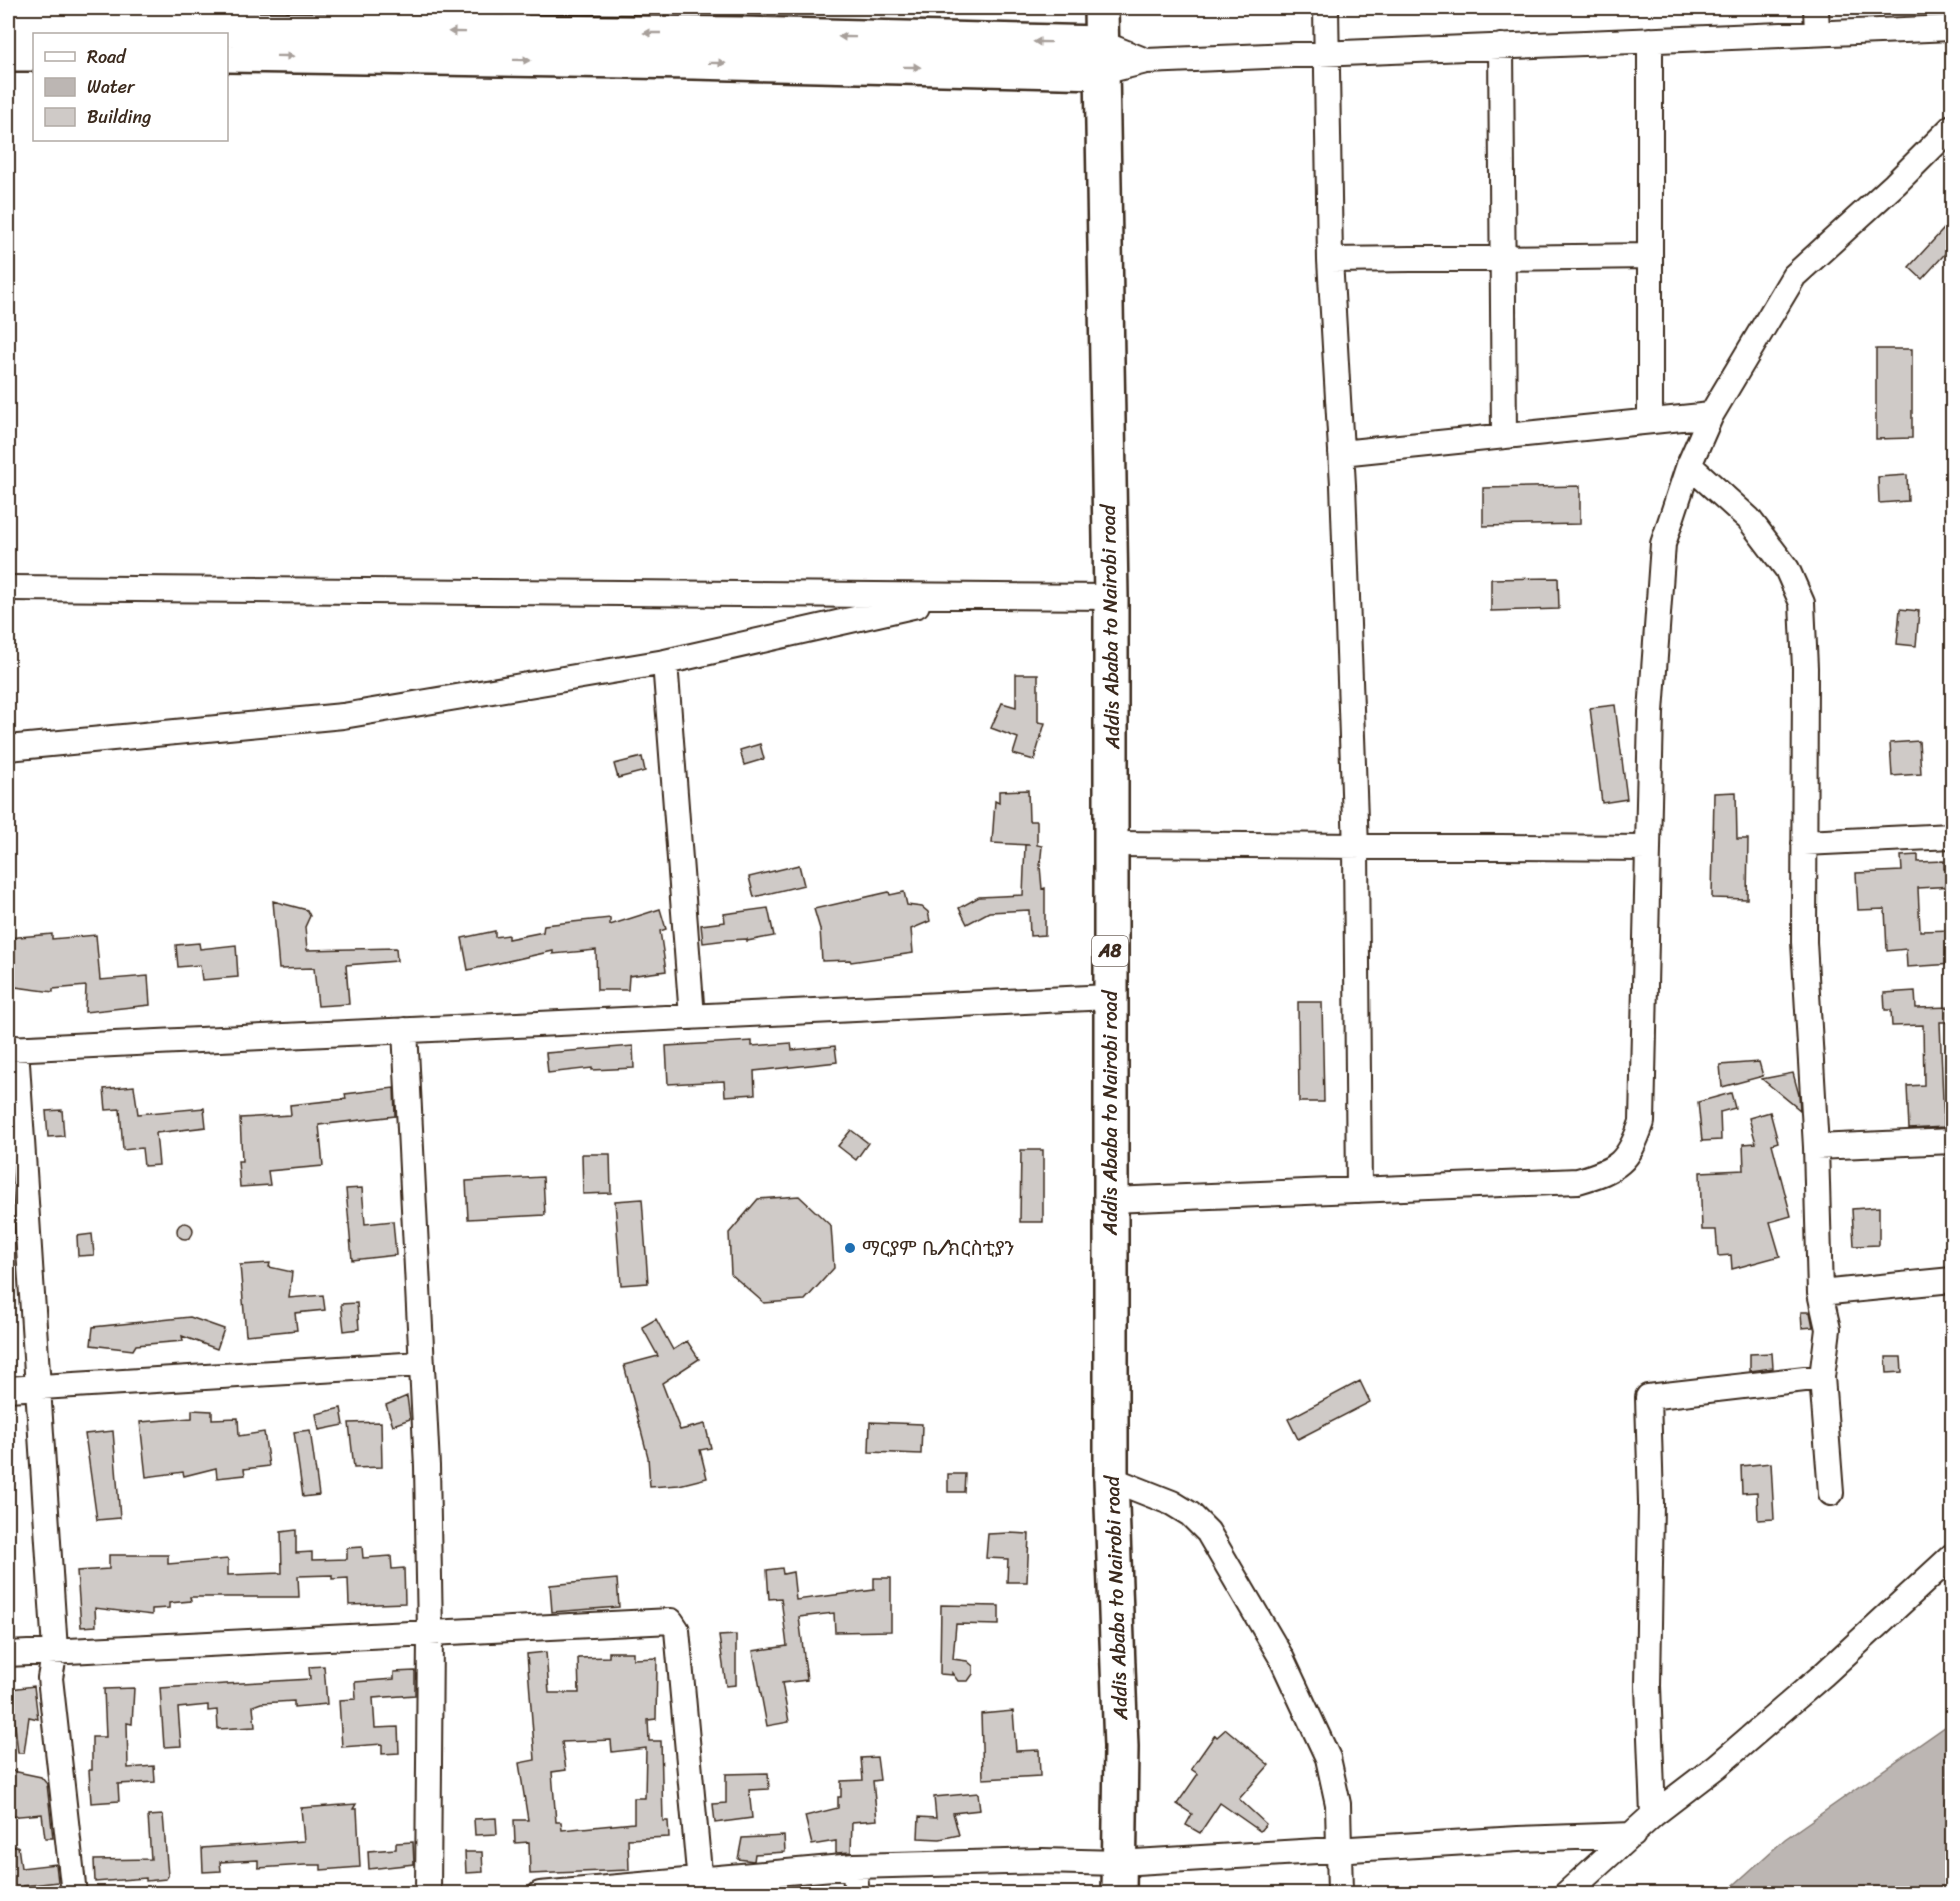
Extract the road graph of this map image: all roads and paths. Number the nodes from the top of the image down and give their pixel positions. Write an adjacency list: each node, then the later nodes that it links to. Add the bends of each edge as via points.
1 (1101, 8): 14 (main road, Addis Ababa to Nairobi road / A8)
2 (1326, 8): 10 (street)
3 (1816, 8): 7 (street)
4 (516, 20): 5 (main road, one-way to 5); 14 (main road, one-way to 4)
5 (8, 27)
6 (1953, 28): 7 (street)
7 (1817, 33): 8 (street)
8 (1650, 40): 9 (street); 16 (street)
9 (1501, 46): 10 (street); 17 (street)
10 (1326, 53): 14 (street, via 1146,61); 18 (street)
11 (8, 54): 12 (main road)
12 (33, 54)
13 (228, 55): 14 (main road, one-way to 14, via 693,62)
14 (1101, 58): 26 (main road, Addis Ababa to Nairobi road / A8)
15 (1953, 127): 19 (street, via 1794,276)
16 (1650, 256): 17 (street); 20 (street)
17 (1502, 258): 18 (street); 21 (street)
18 (1330, 260): 22 (street)
19 (1711, 415): 20 (street); 23 (street)
20 (1650, 421): 21 (street)
21 (1504, 436): 22 (street)
22 (1341, 453): 32 (street)
23 (1689, 465): 30 (street, via 1749,519 1787,569 1802,603); 33 (street, via 1663,544 1651,712)
24 (8, 588): 25 (street)
25 (956, 596): 26 (street); 27 (street)
26 (1111, 597): 31 (main road, Addis Ababa to Nairobi road / A8)
27 (665, 662): 28 (street, via 344,716); 35 (street)
28 (8, 748)
29 (1953, 836): 30 (street)
30 (1804, 843): 39 (street, via 1804,942)
31 (1112, 844): 32 (street); 34 (main road, Addis Ababa to Nairobi road / A8)
32 (1356, 848): 33 (street); 40 (street)
33 (1648, 848): 40 (street, via 1641,1122 1632,1150 1608,1173 1578,1181)
34 (1109, 997): 35 (street); 41 (main road, Addis Ababa to Nairobi road / A8)
35 (692, 1017): 36 (street)
36 (405, 1030): 37 (street); 44 (street)
37 (12, 1048): 46 (street)
38 (1953, 1141): 39 (street)
39 (1816, 1147): 43 (street)
40 (1359, 1190): 41 (street)
41 (1111, 1200): 48 (main road, Addis Ababa to Nairobi road / A8)
42 (1953, 1280): 43 (street)
43 (1820, 1293): 45 (street, via 1827,1329)
44 (421, 1364): 46 (street); 51 (street)
45 (1822, 1377): 49 (street); 54 (street, via 1648,1397 1648,1686)
46 (38, 1387): 47 (street); 52 (street)
47 (8, 1389)
48 (1111, 1479): 56 (street, via 1172,1503 1208,1532 1281,1658 1328,1758 1338,1804); 58 (main road, Addis Ababa to Nairobi road / A8, via 1120,1713)
49 (1831, 1493)
50 (1953, 1556): 54 (street, via 1823,1675)
51 (430, 1633): 52 (street); 59 (street, via 671,1621 677,1630); 61 (street)
52 (55, 1650): 53 (street); 60 (street, via 51,1688)
53 (8, 1654)
54 (1653, 1815): 55 (street)
55 (1634, 1835): 56 (street); 65 (street)
56 (1341, 1851): 58 (street); 64 (street)
57 (854, 1866): 58 (street, via 1042,1861); 59 (street); 63 (street)
58 (1119, 1878)
59 (700, 1887): 62 (street)
60 (74, 1893)
61 (428, 1893)
62 (540, 1893)
63 (856, 1893)
64 (1340, 1893)
65 (1566, 1893)

